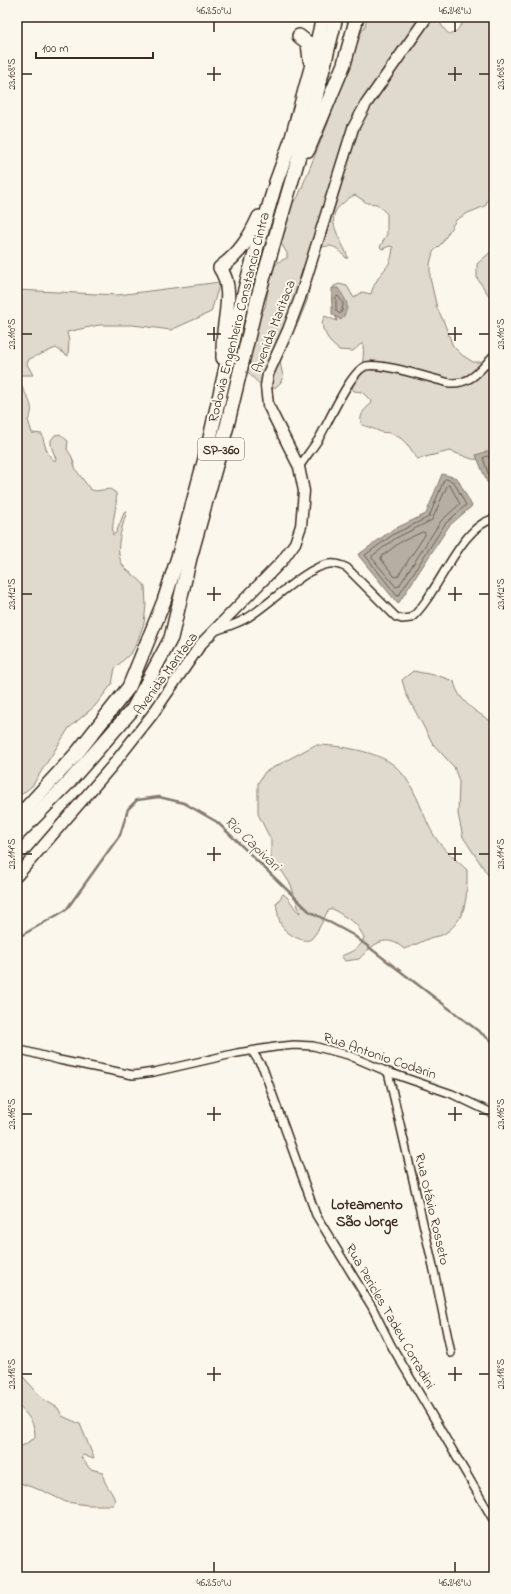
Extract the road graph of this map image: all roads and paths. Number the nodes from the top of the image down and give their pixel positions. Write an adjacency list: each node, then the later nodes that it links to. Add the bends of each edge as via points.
1 (318, 17): 6 (highway, via 314,31 299,36 308,43)
2 (323, 17): 6 (highway, Rodovia Engenheiro Constancio Cintra / SP-360)
3 (336, 17): 7 (highway, Rodovia Engenheiro Constancio Cintra / SP-360)
4 (357, 17): 7 (highway, via 344,64 307,151)
5 (427, 17): 11 (street, Avenida Maritaca, via 352,128 300,298 268,374 268,405)
6 (311, 68): 8 (highway, Rodovia Engenheiro Constancio Cintra / SP-360, via 291,141)
7 (295, 168): 15 (highway, Rodovia Engenheiro Constancio Cintra / SP-360, via 256,300 227,426 190,558 172,638 133,709 69,782)
8 (276, 182): 10 (highway, Rodovia Engenheiro Constancio Cintra / SP-360, via 246,287); 10 (highway, via 242,249 220,268 228,289 223,342)
9 (494, 355): 11 (street, via 467,382 459,384 388,368 367,366 361,369 348,385 318,441)
10 (223, 383): 14 (highway, Rodovia Engenheiro Constancio Cintra / SP-360, via 179,554 164,601 129,687 77,753)
11 (299, 467): 13 (street, Avenida Maritaca, via 304,491 301,526 295,543 282,561)
12 (493, 521): 13 (street, via 483,524 468,536 427,600 411,618 396,617 347,568 331,564 324,565 302,578 247,618)
13 (215, 631): 16 (street, Avenida Maritaca, via 201,644 152,715 112,766)
14 (17, 818)
15 (17, 834)
16 (17, 876)
17 (17, 1049): 18 (street, Rua Antonio Codarin, via 133,1075)
18 (252, 1051): 19 (street, Rua Antonio Codarin, via 294,1045 313,1046 348,1055); 22 (street, Rua Pericles Tadeu Corradini, via 263,1068 316,1215 372,1307 391,1345)
19 (388, 1072): 20 (street, Rua Antonio Codarin, via 452,1094); 21 (street, Rua Otávio Rosseto)
20 (494, 1114)
21 (451, 1353)
22 (494, 1522)

